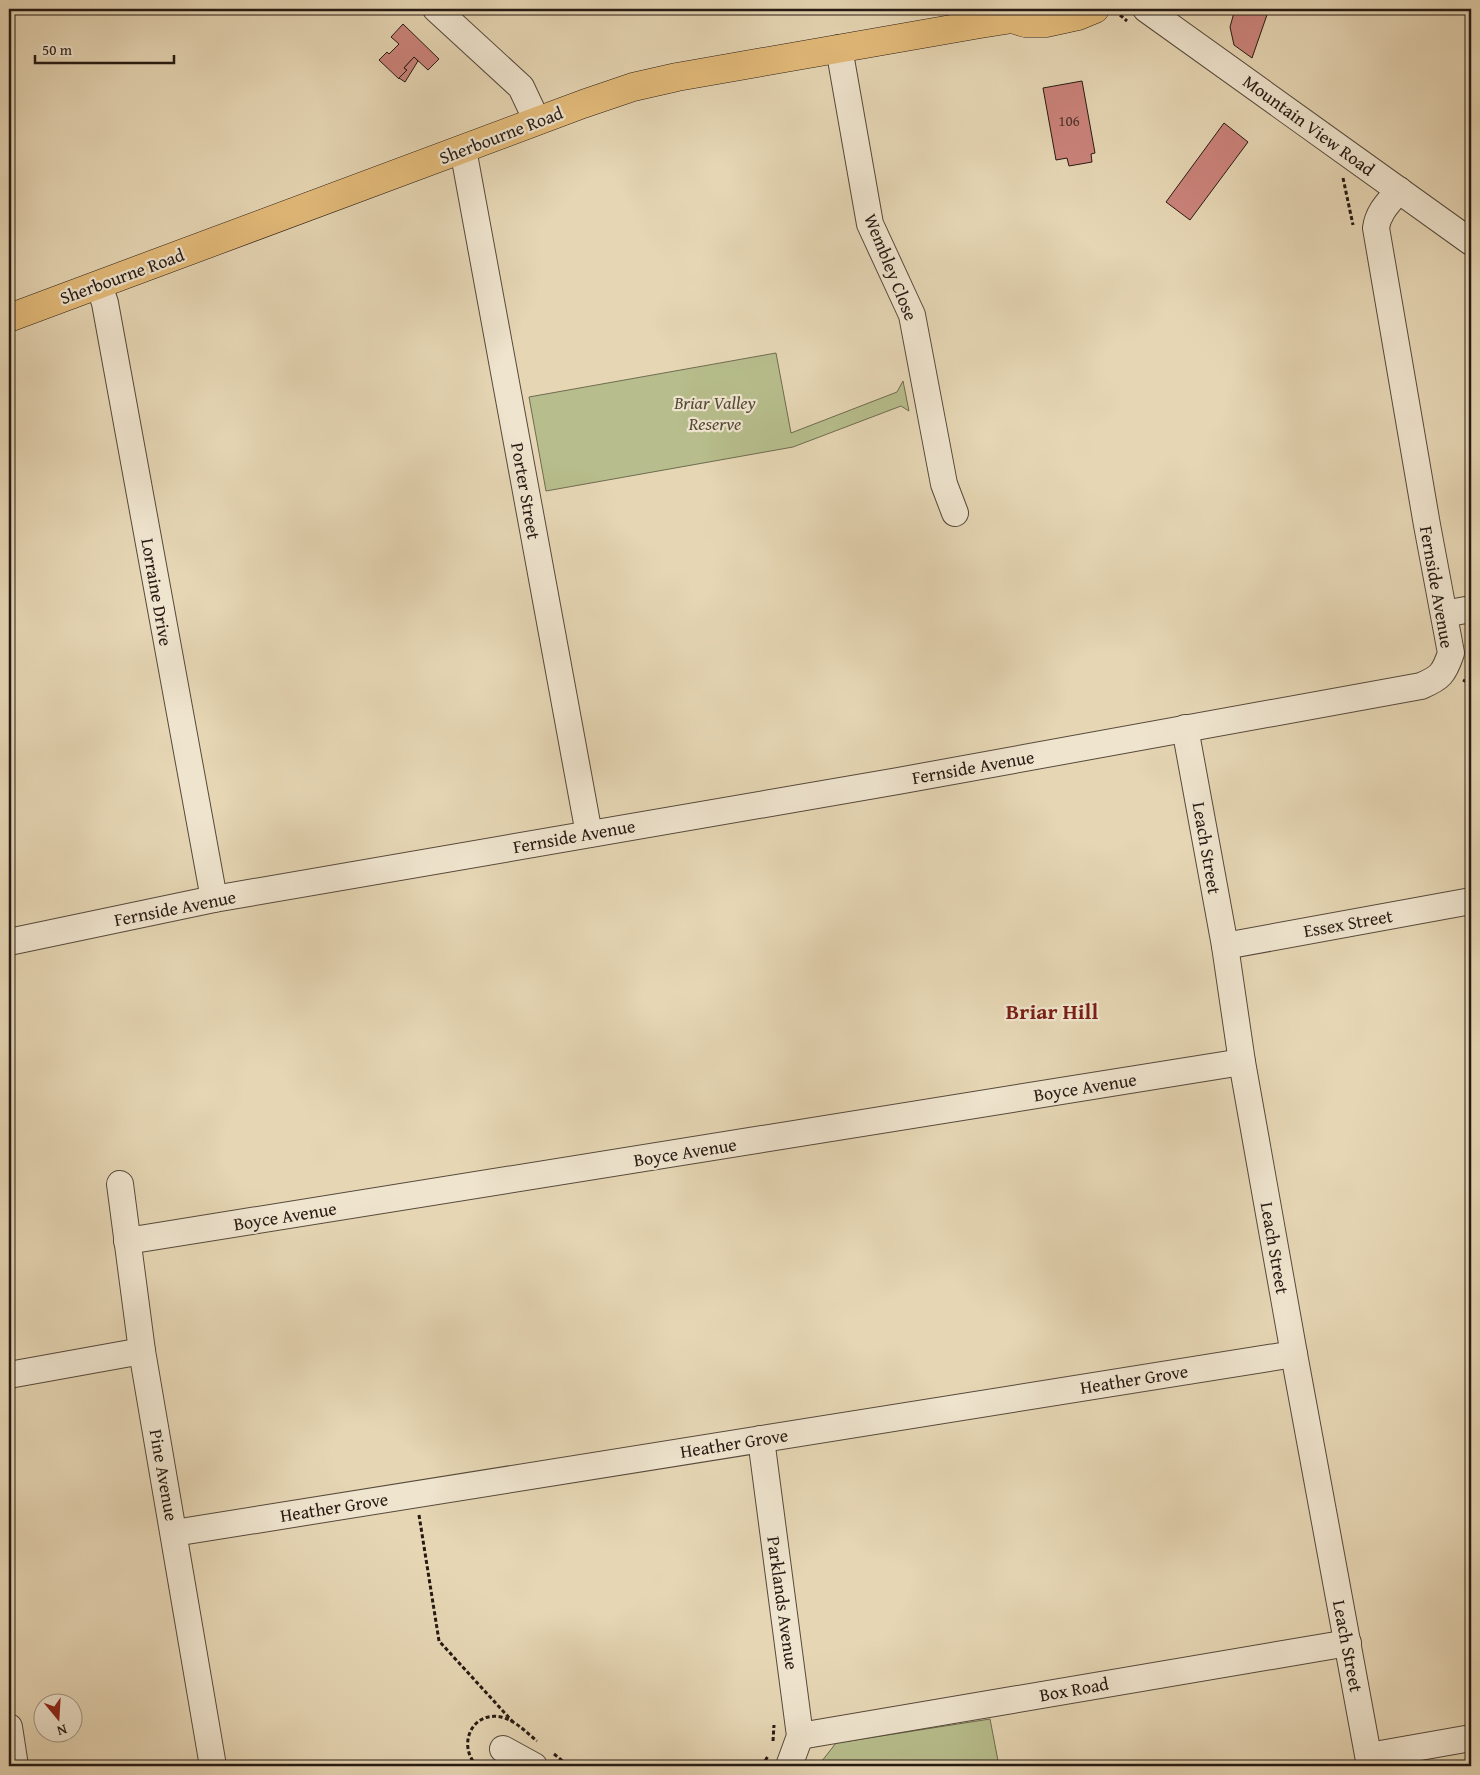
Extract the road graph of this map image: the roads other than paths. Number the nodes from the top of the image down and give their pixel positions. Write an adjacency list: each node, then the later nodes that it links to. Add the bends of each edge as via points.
1 (436, 9): 6 (street, via 521,87)
2 (1095, 9): 4 (main road, Sherbourne Road, via 1046,23 1025,23)
3 (1146, 9): 8 (street, Mountain View Road)
4 (1020, 14): 5 (main road, Sherbourne Road)
5 (839, 48): 6 (main road, Sherbourne Road, via 654,82); 12 (street, Wembley Close, via 870,224 912,315 944,484)
6 (537, 121): 7 (main road, Sherbourne Road)
7 (463, 149): 10 (main road, Sherbourne Road); 16 (street, Porter Street)
8 (1399, 190): 9 (street, Mountain View Road); 14 (street, Fernside Avenue, via 1381,211 1376,228)
9 (1471, 242)
10 (99, 285): 11 (main road, Sherbourne Road); 17 (street, Lorraine Drive)
11 (9, 318)
12 (955, 513)
13 (1471, 609): 14 (street)
14 (1444, 614): 15 (street, Fernside Avenue, via 1451,654 1445,671 1435,680 1421,686)
15 (1185, 728): 16 (street, Fernside Avenue); 20 (street, Leach Street)
16 (589, 834): 17 (street, Fernside Avenue)
17 (214, 899): 19 (street, Fernside Avenue)
18 (1471, 901): 20 (street, Essex Street)
19 (9, 942)
20 (1225, 946): 21 (street, Leach Street)
21 (1242, 1062): 23 (street, Boyce Avenue); 25 (street, Leach Street)
22 (120, 1184): 23 (street, Pine Avenue)
23 (127, 1241): 24 (street, Pine Avenue)
24 (142, 1352): 26 (street); 28 (street, Pine Avenue)
25 (1294, 1354): 27 (street, Heather Grove); 29 (street, Leach Street)
26 (9, 1375)
27 (761, 1439): 28 (street, Heather Grove); 31 (street, Parklands Avenue)
28 (174, 1533): 36 (street, Pine Avenue)
29 (1348, 1643): 31 (street, Box Road); 34 (street, Leach Street)
30 (9, 1727): 35 (street)
31 (800, 1736): 38 (street, Parklands Avenue)
32 (1471, 1738): 34 (street)
33 (503, 1749): 37 (street)
34 (1369, 1761)
35 (15, 1766)
36 (213, 1766)
37 (534, 1766)
38 (789, 1766)

